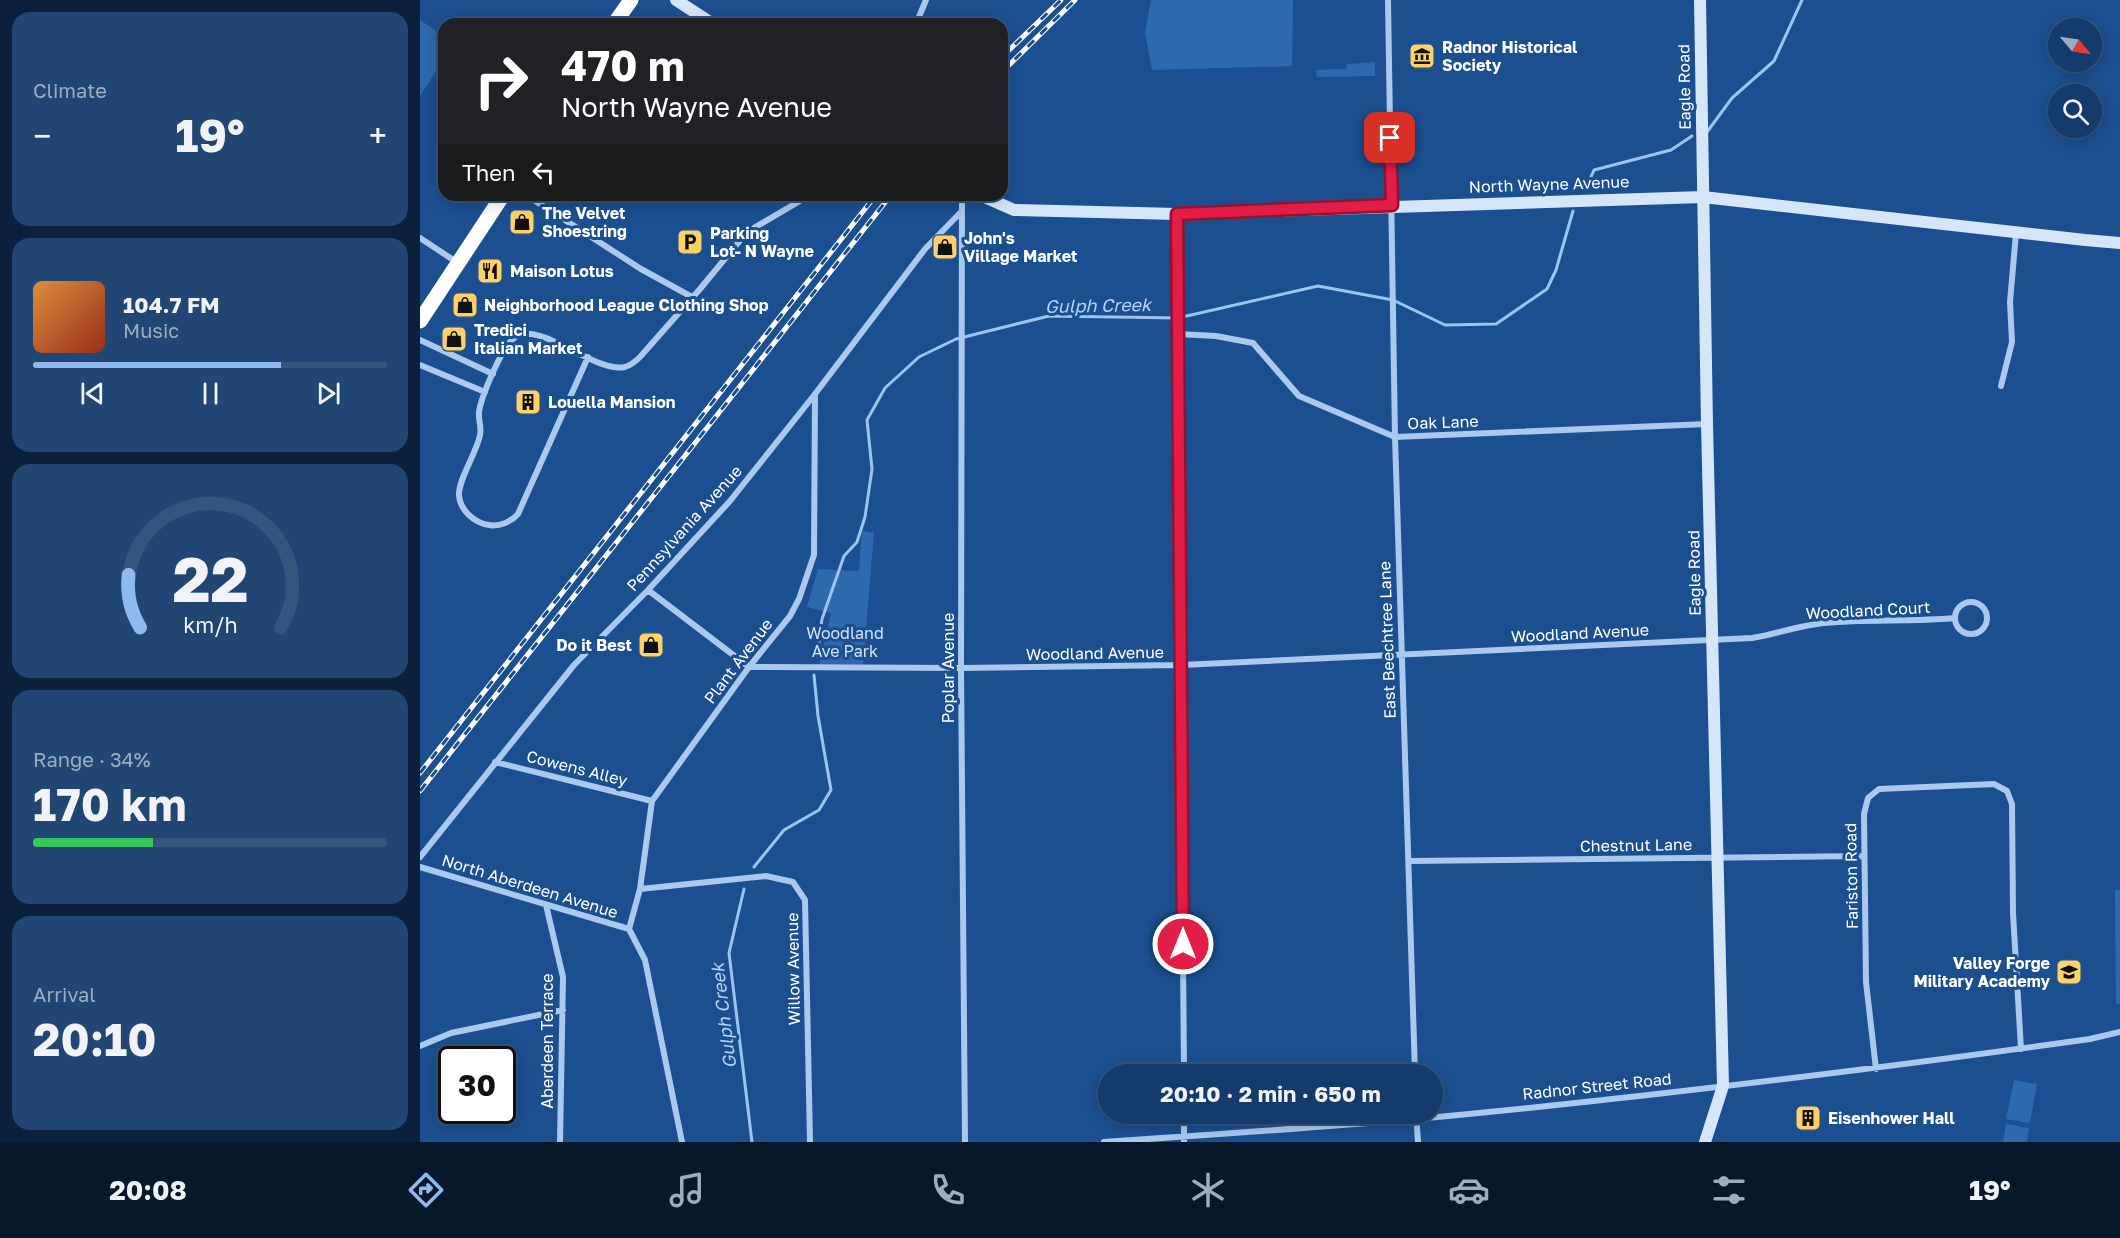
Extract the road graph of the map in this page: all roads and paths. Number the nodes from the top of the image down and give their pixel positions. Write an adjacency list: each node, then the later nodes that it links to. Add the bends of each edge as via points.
1 (631, 0): 6 (highway)
2 (676, 0): 7 (street)
3 (926, 0): 8 (street)
4 (1388, 0): 15 (street, East Beechtree Lane)
5 (1700, 0): 9 (street, Eagle Road)
6 (618, 18)
7 (704, 18)
8 (918, 18)
9 (1702, 197): 15 (street, North Wayne Avenue); 18 (street, North Wayne Avenue); 32 (street, Eagle Road)
10 (499, 201): 21 (highway)
11 (535, 201): 22 (street)
12 (800, 201): 22 (street, via 747,232)
13 (962, 201): 16 (street, Poplar Avenue)
14 (994, 201): 17 (street, North Wayne Avenue, via 1014,210)
15 (1392, 205): 17 (street, North Wayne Avenue); 33 (street, East Beechtree Lane)
16 (961, 212): 31 (street, Pennsylvania Avenue, via 926,249); 40 (street, Poplar Avenue)
17 (1177, 214): 24 (street)
18 (2016, 232): 20 (street, North Wayne Avenue); 29 (street, via 2010,302 2012,342)
19 (420, 238): 21 (street)
20 (2120, 243)
21 (459, 263): 23 (highway)
22 (692, 297): 26 (street, via 630,365 614,367)
23 (420, 321)
24 (1178, 334): 33 (street, Oak Lane, via 1253,343 1299,396); 38 (street)
25 (420, 340): 28 (street)
26 (588, 357): 28 (street, via 524,333 511,341); 30 (street, via 522,506 511,520 492,526 468,515 459,495 480,435 478,413)
27 (420, 365): 30 (street)
28 (493, 374): 30 (street)
29 (2001, 386)
30 (485, 392)
31 (815, 394): 34 (street, Pennsylvania Avenue, via 730,501); 39 (street, Plant Avenue, via 814,555 800,599)
32 (1707, 424): 33 (street, Oak Lane); 36 (street, Eagle Road)
33 (1395, 437): 37 (street, East Beechtree Lane)
34 (648, 590): 39 (street); 41 (street, Pennsylvania Avenue, via 574,665)
35 (1955, 618): 35 (street, Woodland Court, via 1962,604 1974,602 1983,607 1988,618 1984,629 1970,635 1958,627); 36 (street, Woodland Court, via 1825,623 1752,638)
36 (1712, 639): 37 (street, Woodland Avenue); 45 (street, Eagle Road)
37 (1401, 656): 38 (street, Woodland Avenue); 46 (street, East Beechtree Lane)
38 (1181, 665): 40 (street, Woodland Avenue); 55 (street)
39 (749, 667): 40 (street, Woodland Avenue); 42 (street, Plant Avenue)
40 (961, 668): 66 (street, Poplar Avenue)
41 (495, 762): 42 (street, Cowens Alley); 44 (street, Pennsylvania Avenue)
42 (652, 801): 48 (street, Plant Avenue)
43 (1864, 856): 45 (street, Chestnut Lane); 54 (street, Fariston Road, via 1864,814 1868,798 1879,789 1994,784 2007,791 2012,804 2013,913); 57 (street, Fariston Road, via 1866,982)
44 (420, 857)
45 (1718, 857): 46 (street, Chestnut Lane); 58 (street, Eagle Road)
46 (1408, 861): 56 (street, East Beechtree Lane)
47 (420, 867): 49 (street, North Aberdeen Avenue)
48 (640, 889): 50 (street, Plant Avenue); 65 (street, Willow Avenue, via 766,876 793,882 805,900)
49 (546, 905): 50 (street, North Aberdeen Avenue); 51 (street, Aberdeen Terrace, via 563,977)
50 (629, 929): 64 (street, North Aberdeen Avenue, via 645,960)
51 (563, 1010): 53 (street, via 451,1033); 63 (street, Aberdeen Terrace)
52 (2120, 1032): 54 (street, Radnor Street Road)
53 (420, 1046)
54 (2021, 1049): 57 (street, Radnor Street Road)
55 (1184, 1064)
56 (1415, 1064)
57 (1876, 1069): 58 (street, Radnor Street Road)
58 (1723, 1086): 59 (street, Radnor Street Road); 69 (street, Eagle Road)
59 (1443, 1113)
60 (1335, 1124): 62 (street, Radnor Street Road)
61 (1417, 1124): 68 (street)
62 (1184, 1139): 67 (street, Radnor Street Road)
63 (560, 1142)
64 (682, 1142)
65 (810, 1142)
66 (965, 1142)
67 (1104, 1142)
68 (1418, 1142)
69 (1705, 1142)

